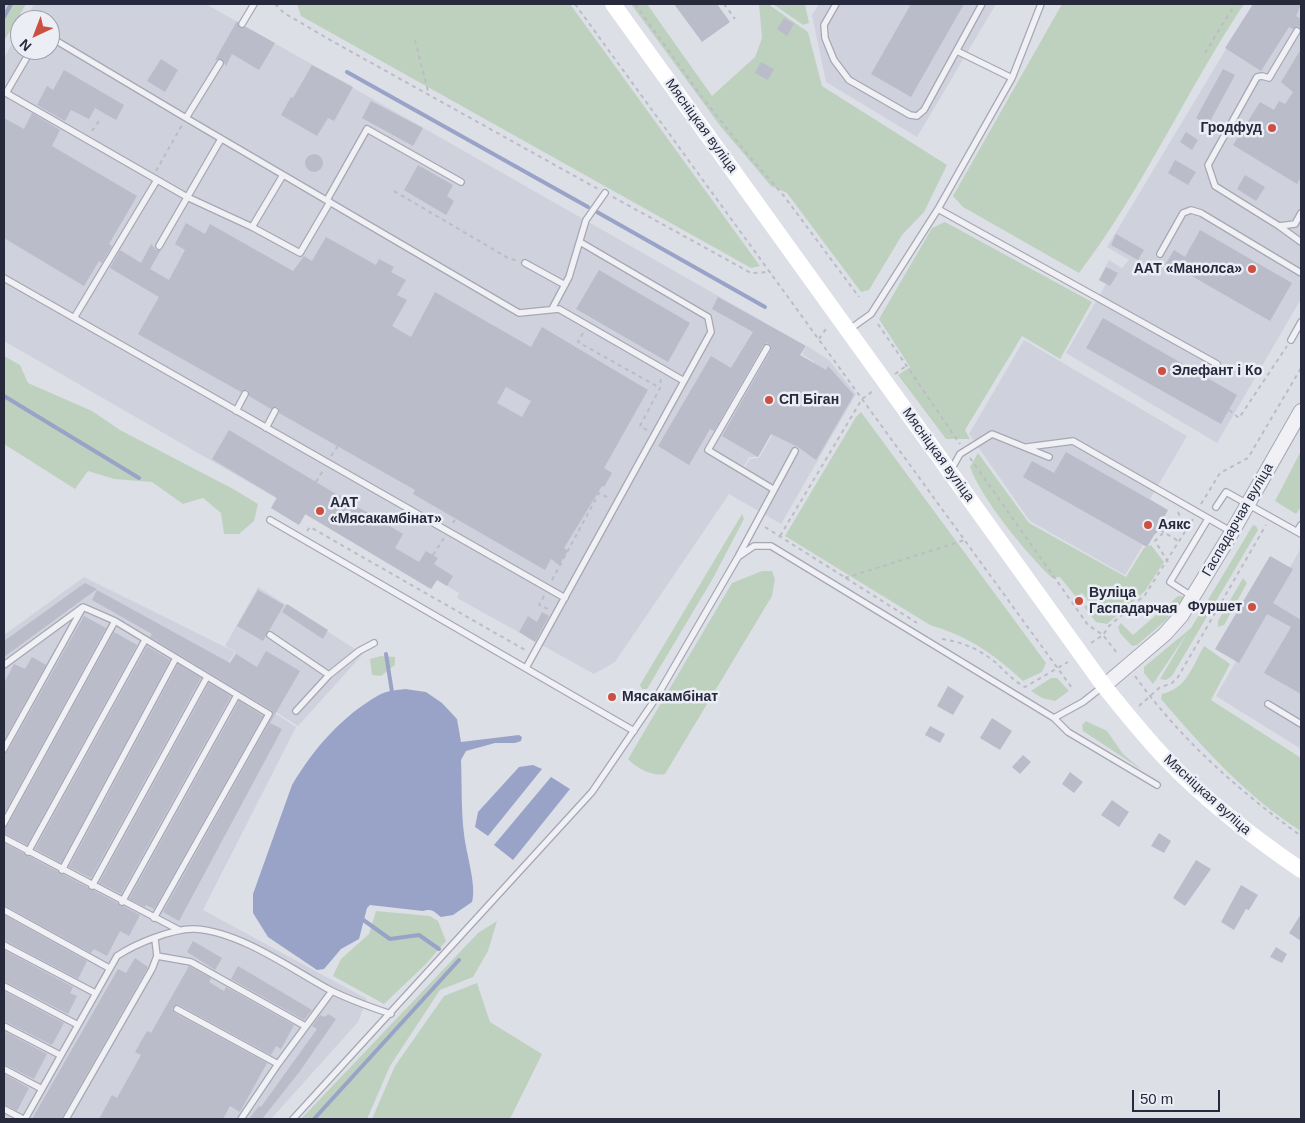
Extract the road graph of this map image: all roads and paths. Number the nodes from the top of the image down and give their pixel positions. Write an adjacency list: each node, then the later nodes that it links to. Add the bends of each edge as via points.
1 (254, 4): 12 (lane)
2 (275, 4): 22 (path, via 284,13)
3 (575, 4): 43 (path)
4 (613, 4): 53 (main road, Мясніцкая вуліца)
5 (635, 4): 47 (path, via 702,98 784,196)
6 (724, 4): 11 (path)
7 (836, 4): 16 (lane, via 824,25 825,38 834,60 849,80 910,114 917,116 924,110)
8 (982, 4): 16 (lane)
9 (1041, 4): 20 (lane)
10 (1235, 4): 17 (path)
11 (734, 19)
12 (242, 24)
13 (1297, 31): 36 (lane, via 1269,78 1257,77 1208,165 1215,186)
14 (415, 40): 22 (path)
15 (60, 43): 23 (lane)
16 (957, 51): 20 (lane)
17 (1205, 53)
18 (25, 60): 21 (lane)
19 (220, 63): 23 (lane)
20 (1012, 78): 34 (lane)
21 (5, 93): 26 (lane)
22 (429, 95): 31 (path)
23 (186, 118): 25 (lane); 28 (path)
24 (99, 121): 26 (path)
25 (221, 138): 27 (lane); 32 (lane)
26 (88, 140): 28 (lane)
27 (283, 175): 33 (lane); 37 (lane)
28 (155, 178): 32 (lane); 49 (lane)
29 (462, 182): 33 (lane, via 367,128)
30 (394, 191): 42 (path, via 508,258)
31 (605, 193): 38 (lane, via 586,220); 43 (path, via 751,273)
32 (187, 197): 37 (lane); 40 (lane)
33 (328, 201): 37 (lane, via 300,254); 48 (lane, via 519,313)
34 (938, 209): 53 (lane, via 871,314); 56 (lane)
35 (1301, 213): 36 (lane, via 1295,224)
36 (1279, 226): 39 (lane)
37 (252, 227)
38 (580, 242): 46 (lane); 61 (lane, via 708,317 711,332)
39 (1301, 242)
40 (159, 246)
41 (1160, 254): 44 (lane, via 1183,213 1191,210)
42 (525, 264): 46 (lane)
43 (771, 272): 65 (path)
44 (1301, 274)
45 (4, 278): 49 (lane)
46 (565, 285): 48 (lane)
47 (859, 297)
48 (552, 309): 52 (lane, via 559,308)
49 (74, 318): 67 (lane)
50 (1301, 322): 54 (lane)
51 (878, 324): 57 (path)
52 (587, 325): 59 (lane); 62 (path, via 578,342)
53 (849, 330): 76 (main road, Мясніцкая вуліца)
54 (1291, 340): 66 (path, via 1240,418)
55 (767, 348): 77 (lane, via 708,450)
56 (1216, 364)
57 (906, 366): 60 (path); 74 (path)
58 (1301, 368): 81 (path, via 1248,458 1220,472)
59 (662, 369): 61 (lane); 62 (path)
60 (896, 374)
61 (684, 382): 71 (lane)
62 (660, 388): 71 (path, via 640,426)
63 (875, 389): 65 (path)
64 (245, 394): 67 (lane)
65 (862, 399): 92 (path); 94 (path)
66 (1229, 410)
67 (236, 411): 70 (lane)
68 (275, 411): 70 (lane)
69 (1301, 411): 79 (street, Гаспадарчая вуліца)
70 (266, 428): 99 (lane)
71 (655, 435): 78 (lane)
72 (1027, 447): 74 (lane, via 992,434); 75 (lane); 81 (lane, via 1073,441)
73 (795, 451): 77 (lane)
74 (965, 451): 76 (lane); 107 (path, via 1088,625)
75 (1049, 457)
76 (950, 472): 124 (main road, Мясніцкая вуліца)
77 (773, 489): 85 (lane)
78 (618, 503): 99 (path, via 599,493); 101 (lane)
79 (1248, 504): 80 (lane, via 1226,492); 82 (lane); 90 (street, Гаспадарчая вуліца)
80 (1216, 507)
81 (1197, 512): 83 (lane); 88 (path)
82 (1271, 517): 91 (lane); 127 (path, via 1178,677)
83 (1208, 519): 90 (lane); 100 (lane, via 1170,582)
84 (270, 520): 93 (lane)
85 (757, 520): 92 (path); 96 (lane)
86 (1301, 525): 91 (lane)
87 (1160, 530): 89 (path)
88 (1186, 530): 89 (path, via 1183,522 1164,524); 95 (path)
89 (1164, 532): 95 (path); 97 (path, via 1156,541)
90 (1232, 532): 100 (street, Гаспадарчая вуліца)
91 (1299, 532)
92 (780, 536): 98 (path)
93 (303, 540): 113 (path, via 310,527); 118 (lane)
94 (965, 540): 98 (path); 119 (path)
95 (1180, 542): 97 (path)
96 (738, 557): 131 (lane, via 754,546 771,546); 133 (lane)
97 (1168, 562): 107 (path, via 1145,595)
98 (845, 578): 105 (path)
99 (548, 588): 101 (lane); 103 (path, via 539,604)
100 (1193, 597): 124 (street, Гаспадарчая вуліца, via 1165,634)
101 (565, 598): 103 (lane)
102 (83, 607): 104 (lane); 115 (lane); 134 (lane)
103 (556, 614): 113 (lane)
104 (115, 621): 109 (lane); 136 (lane)
105 (918, 624)
106 (270, 635): 122 (lane)
107 (1103, 635): 111 (path); 112 (path)
108 (942, 639): 119 (path, via 963,642 1025,687)
109 (145, 640): 114 (lane); 139 (lane)
110 (374, 643): 122 (lane)
111 (1091, 643)
112 (1117, 653)
113 (533, 655): 118 (lane)
114 (176, 658): 123 (lane); 140 (lane)
115 (9, 660): 117 (lane); 120 (lane)
116 (1068, 662): 119 (path)
117 (4, 665)
118 (526, 668): 133 (lane)
119 (1057, 668): 125 (path)
120 (4, 670)
121 (1134, 674): 127 (path)
122 (329, 675): 130 (lane)
123 (208, 677): 126 (lane); 142 (lane)
124 (1104, 686): 131 (lane); 141 (main road, Мясніцкая вуліца, via 1191,784 1257,840)
125 (1072, 688)
126 (237, 695): 143 (lane); 145 (lane, via 269,714)
127 (1150, 697): 129 (path); 137 (path, via 1174,727 1216,768)
128 (1268, 704): 132 (lane)
129 (1139, 706)
130 (296, 711)
131 (1054, 718): 135 (lane, via 1068,732)
132 (1301, 724)
133 (634, 730): 155 (lane, via 592,792)
134 (4, 749)
135 (1157, 785)
136 (4, 823)
137 (1301, 836)
138 (4, 838): 139 (lane)
139 (28, 852): 140 (lane)
140 (62, 870): 142 (lane)
141 (1301, 870)
142 (92, 886): 143 (lane)
143 (122, 902): 145 (lane)
144 (4, 910): 150 (lane)
145 (154, 918): 146 (lane)
146 (179, 930): 147 (lane); 152 (lane, via 216,933 254,948)
147 (155, 939): 149 (lane); 150 (lane, via 126,950)
148 (4, 946): 153 (lane)
149 (157, 956): 158 (lane, via 191,962); 165 (lane)
150 (109, 968): 153 (lane)
151 (4, 986): 157 (lane)
152 (332, 991): 155 (lane); 158 (lane)
153 (95, 993): 157 (lane)
154 (178, 1009): 160 (lane)
155 (391, 1014): 167 (lane)
156 (4, 1026): 159 (lane)
157 (78, 1026): 159 (lane)
158 (305, 1026): 160 (lane)
159 (60, 1055): 162 (lane)
160 (278, 1064): 166 (lane)
161 (4, 1069): 162 (lane)
162 (42, 1089): 164 (lane)
163 (4, 1109): 164 (lane)
164 (24, 1119)
165 (66, 1119)
166 (241, 1119)
167 (293, 1119)

